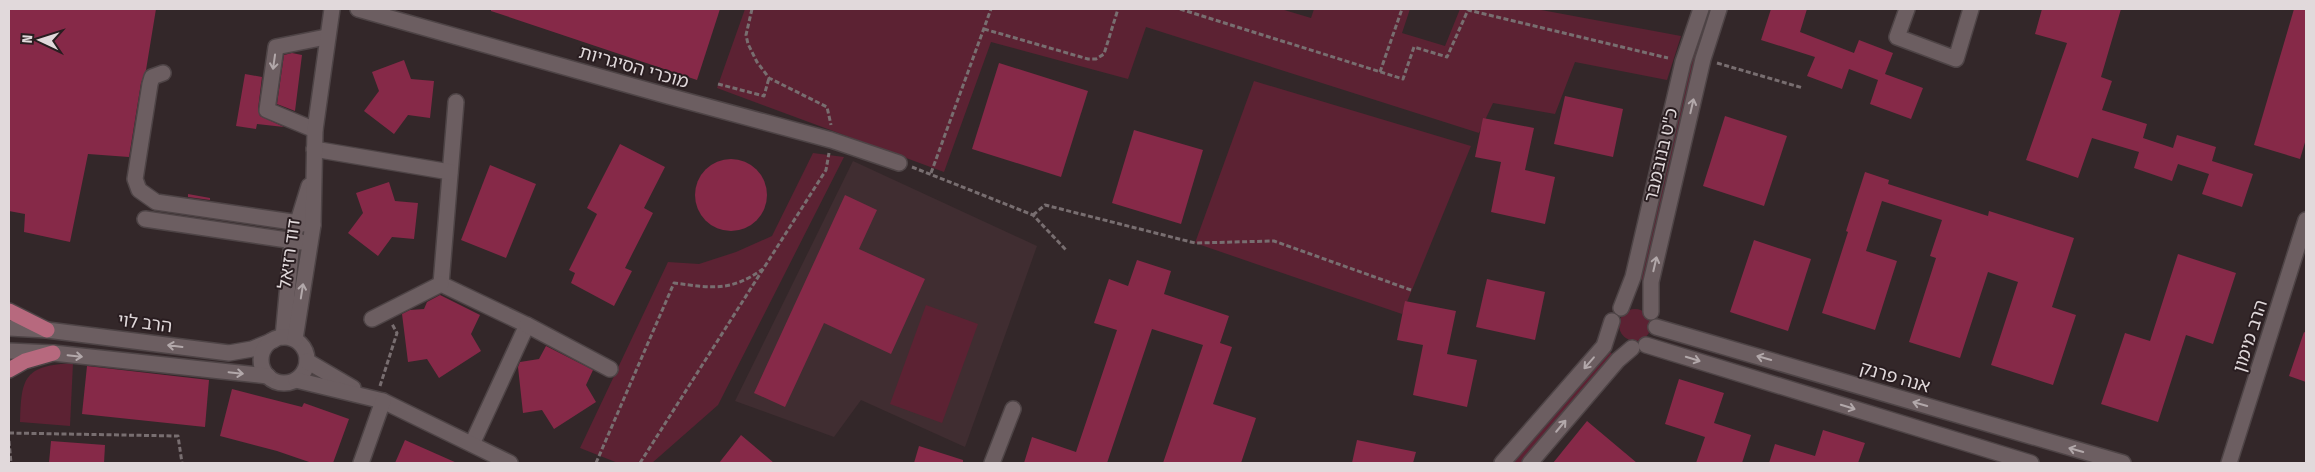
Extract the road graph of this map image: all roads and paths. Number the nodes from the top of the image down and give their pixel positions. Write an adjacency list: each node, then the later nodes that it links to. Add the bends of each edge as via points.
1 (332, 9): 13 (street, דוד רזיאל)
2 (358, 9): 23 (street, מוכרי הסיגריות)
3 (752, 9): 18 (path, via 746,35 748,44)
4 (991, 9): 12 (path)
5 (1118, 9): 12 (path, via 1104,54 1096,59)
6 (1180, 9): 16 (path)
7 (1402, 9): 16 (path)
8 (1701, 9): 14 (street, כ"ט בנובמבר)
9 (1719, 9): 44 (street, כ"ט בנובמבר, one-way to 9, via 1650,282 1703,58)
10 (1907, 9): 11 (street, via 1897,37 1956,59)
11 (1971, 9)
12 (984, 29): 28 (path)
13 (326, 37): 22 (street, דוד רזיאל); 22 (street, one-way to 22, via 276,47 267,110)
14 (1684, 62): 16 (path, via 1468,10 1447,58 1414,46 1403,79); 42 (street, כ"ט בנובמבר, via 1633,277)
15 (1721, 64): 20 (path)
16 (1380, 72)
17 (163, 73): 32 (street, via 152,77 150,84 135,179 139,190 156,202)
18 (769, 78): 19 (path, via 764,96); 23 (path, via 827,107)
19 (718, 84)
20 (1803, 88)
21 (456, 102): 26 (street)
22 (315, 130): 24 (street, דוד רזיאל)
23 (831, 140): 25 (street, מוכרי הסיגריות); 37 (path, via 826,170)
24 (314, 149): 26 (street); 27 (street, דוד רזיאל)
25 (899, 163): 28 (path)
26 (450, 172): 38 (street)
27 (314, 173): 32 (street, דוד רזיאל); 33 (street, דוד רזיאל)
28 (931, 173): 29 (path)
29 (1033, 215): 36 (path); 39 (path, via 1045,204 1195,243 1274,241)
30 (145, 219): 34 (street)
31 (2306, 220): 73 (street, הרב מימון)
32 (296, 224): 33 (street); 34 (street, דוד רזיאל)
33 (313, 226): 35 (street, דוד רזיאל)
34 (292, 241): 35 (street); 48 (street, דוד רזיאל)
35 (310, 243): 48 (street, דוד רזיאל, one-way to 35)
36 (1067, 251)
37 (766, 268): 66 (path, via 744,282 718,288 674,283); 67 (path)
38 (441, 284): 41 (street); 45 (street)
39 (1412, 290)
40 (9, 311): 47 (main road)
41 (386, 312): 43 (street); 57 (path, via 397,333)
42 (1616, 315): 44 (street, via 1635,304 1646,307); 49 (street, via 1613,334 1617,340 1623,346); 69 (street, כ"ט בנובמבר, one-way to 69, via 1604,346)
43 (372, 319)
44 (1654, 319): 49 (street, via 1652,339); 72 (street, אנה פרנק, one-way to 44)
45 (527, 325): 53 (street); 61 (street)
46 (9, 328): 47 (street, הרב לוי)
47 (47, 330): 48 (street, הרב לוי, one-way to 47, via 229,353)
48 (284, 339): 52 (street, via 304,348); 55 (street, via 264,350 264,370)
49 (1639, 346): 70 (street, one-way to 49, via 1618,360); 71 (street, one-way to 71)
50 (9, 351): 51 (street)
51 (53, 353): 54 (main road, via 25,361); 55 (street, one-way to 55)
52 (307, 361): 56 (street); 57 (street)
53 (610, 369)
54 (9, 370)
55 (268, 376): 56 (street, via 281,383)
56 (296, 380): 57 (street)
57 (376, 398): 61 (street); 64 (street)
58 (1013, 410): 68 (street)
59 (9, 433): 63 (path, via 178,436)
60 (9, 441): 62 (path)
61 (472, 444): 65 (street)
62 (11, 463)
63 (182, 463)
64 (360, 463)
65 (510, 463)
66 (596, 463)
67 (640, 463)
68 (992, 463)
69 (1502, 463)
70 (1530, 463)
71 (2031, 463)
72 (2123, 463)
73 (2229, 463)

